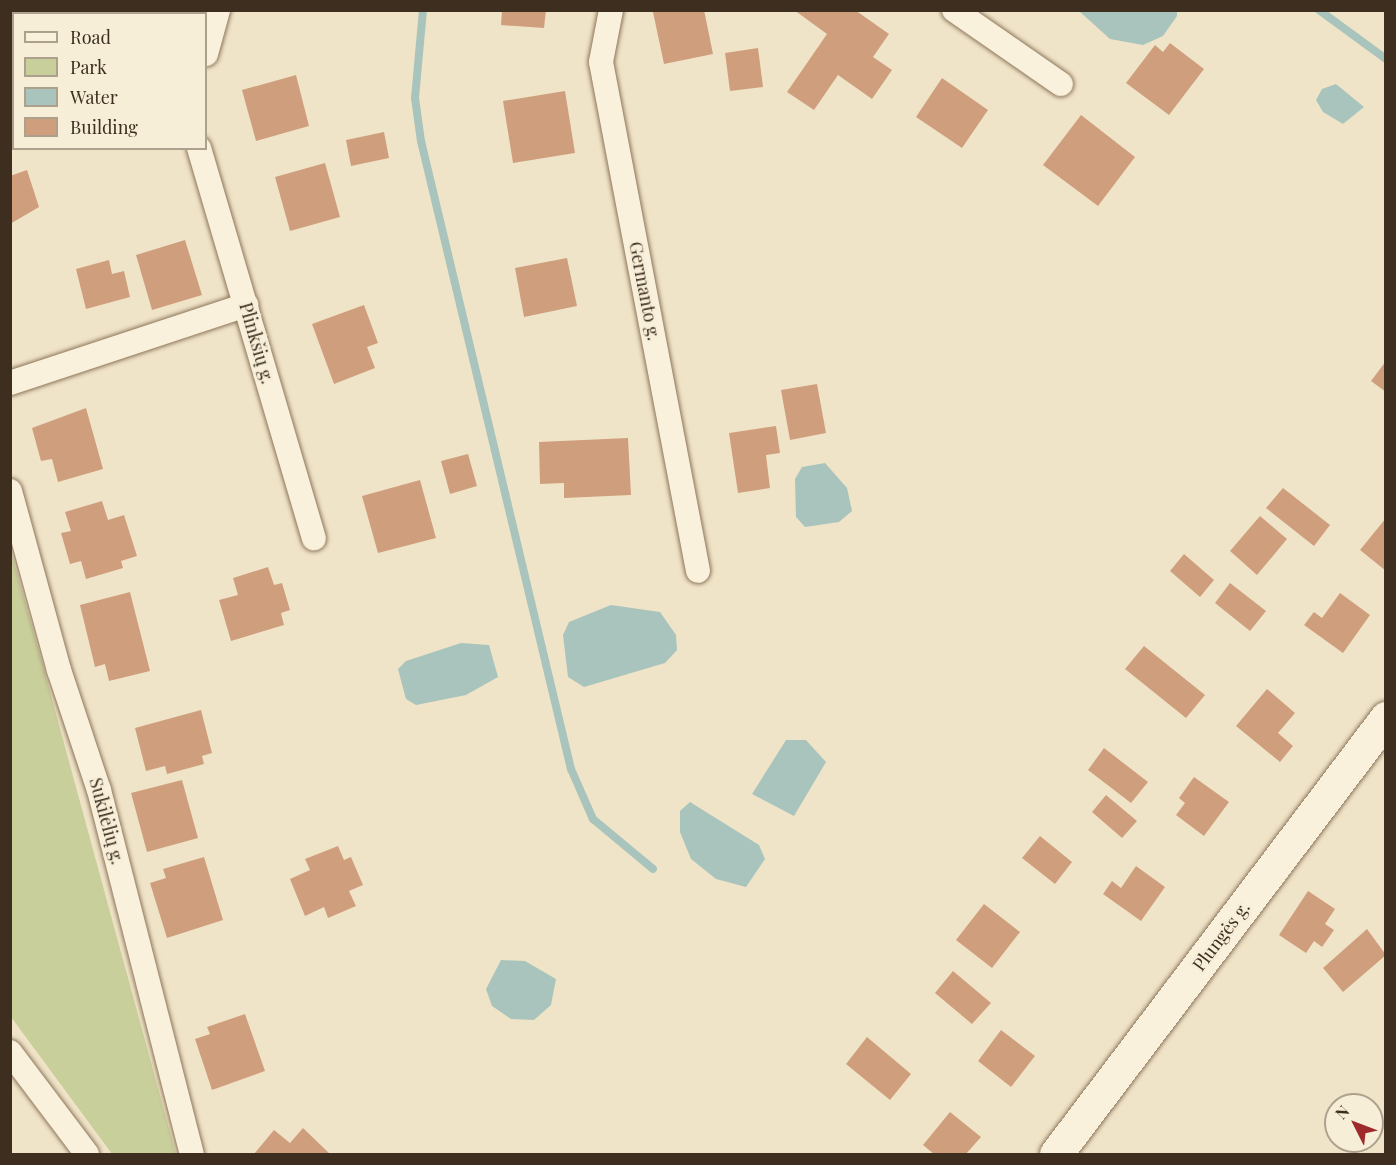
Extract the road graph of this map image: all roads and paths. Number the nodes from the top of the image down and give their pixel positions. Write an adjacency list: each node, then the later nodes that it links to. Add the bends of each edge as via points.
1 (218, 10): 4 (street)
2 (611, 10): 11 (street, Germanto g., via 602,62)
3 (954, 10): 5 (street)
4 (207, 50)
5 (1061, 84)
6 (200, 150): 7 (street, Plinkšių g.)
7 (246, 305): 8 (street); 10 (street, Plinkšių g.)
8 (10, 382)
9 (10, 491): 15 (street, Sukilėlių g., via 59,670 99,790)
10 (314, 538)
11 (698, 571)
12 (1386, 718): 16 (main road, Plungės g.)
13 (10, 1052): 14 (street)
14 (87, 1155)
15 (192, 1155)
16 (1056, 1155)

